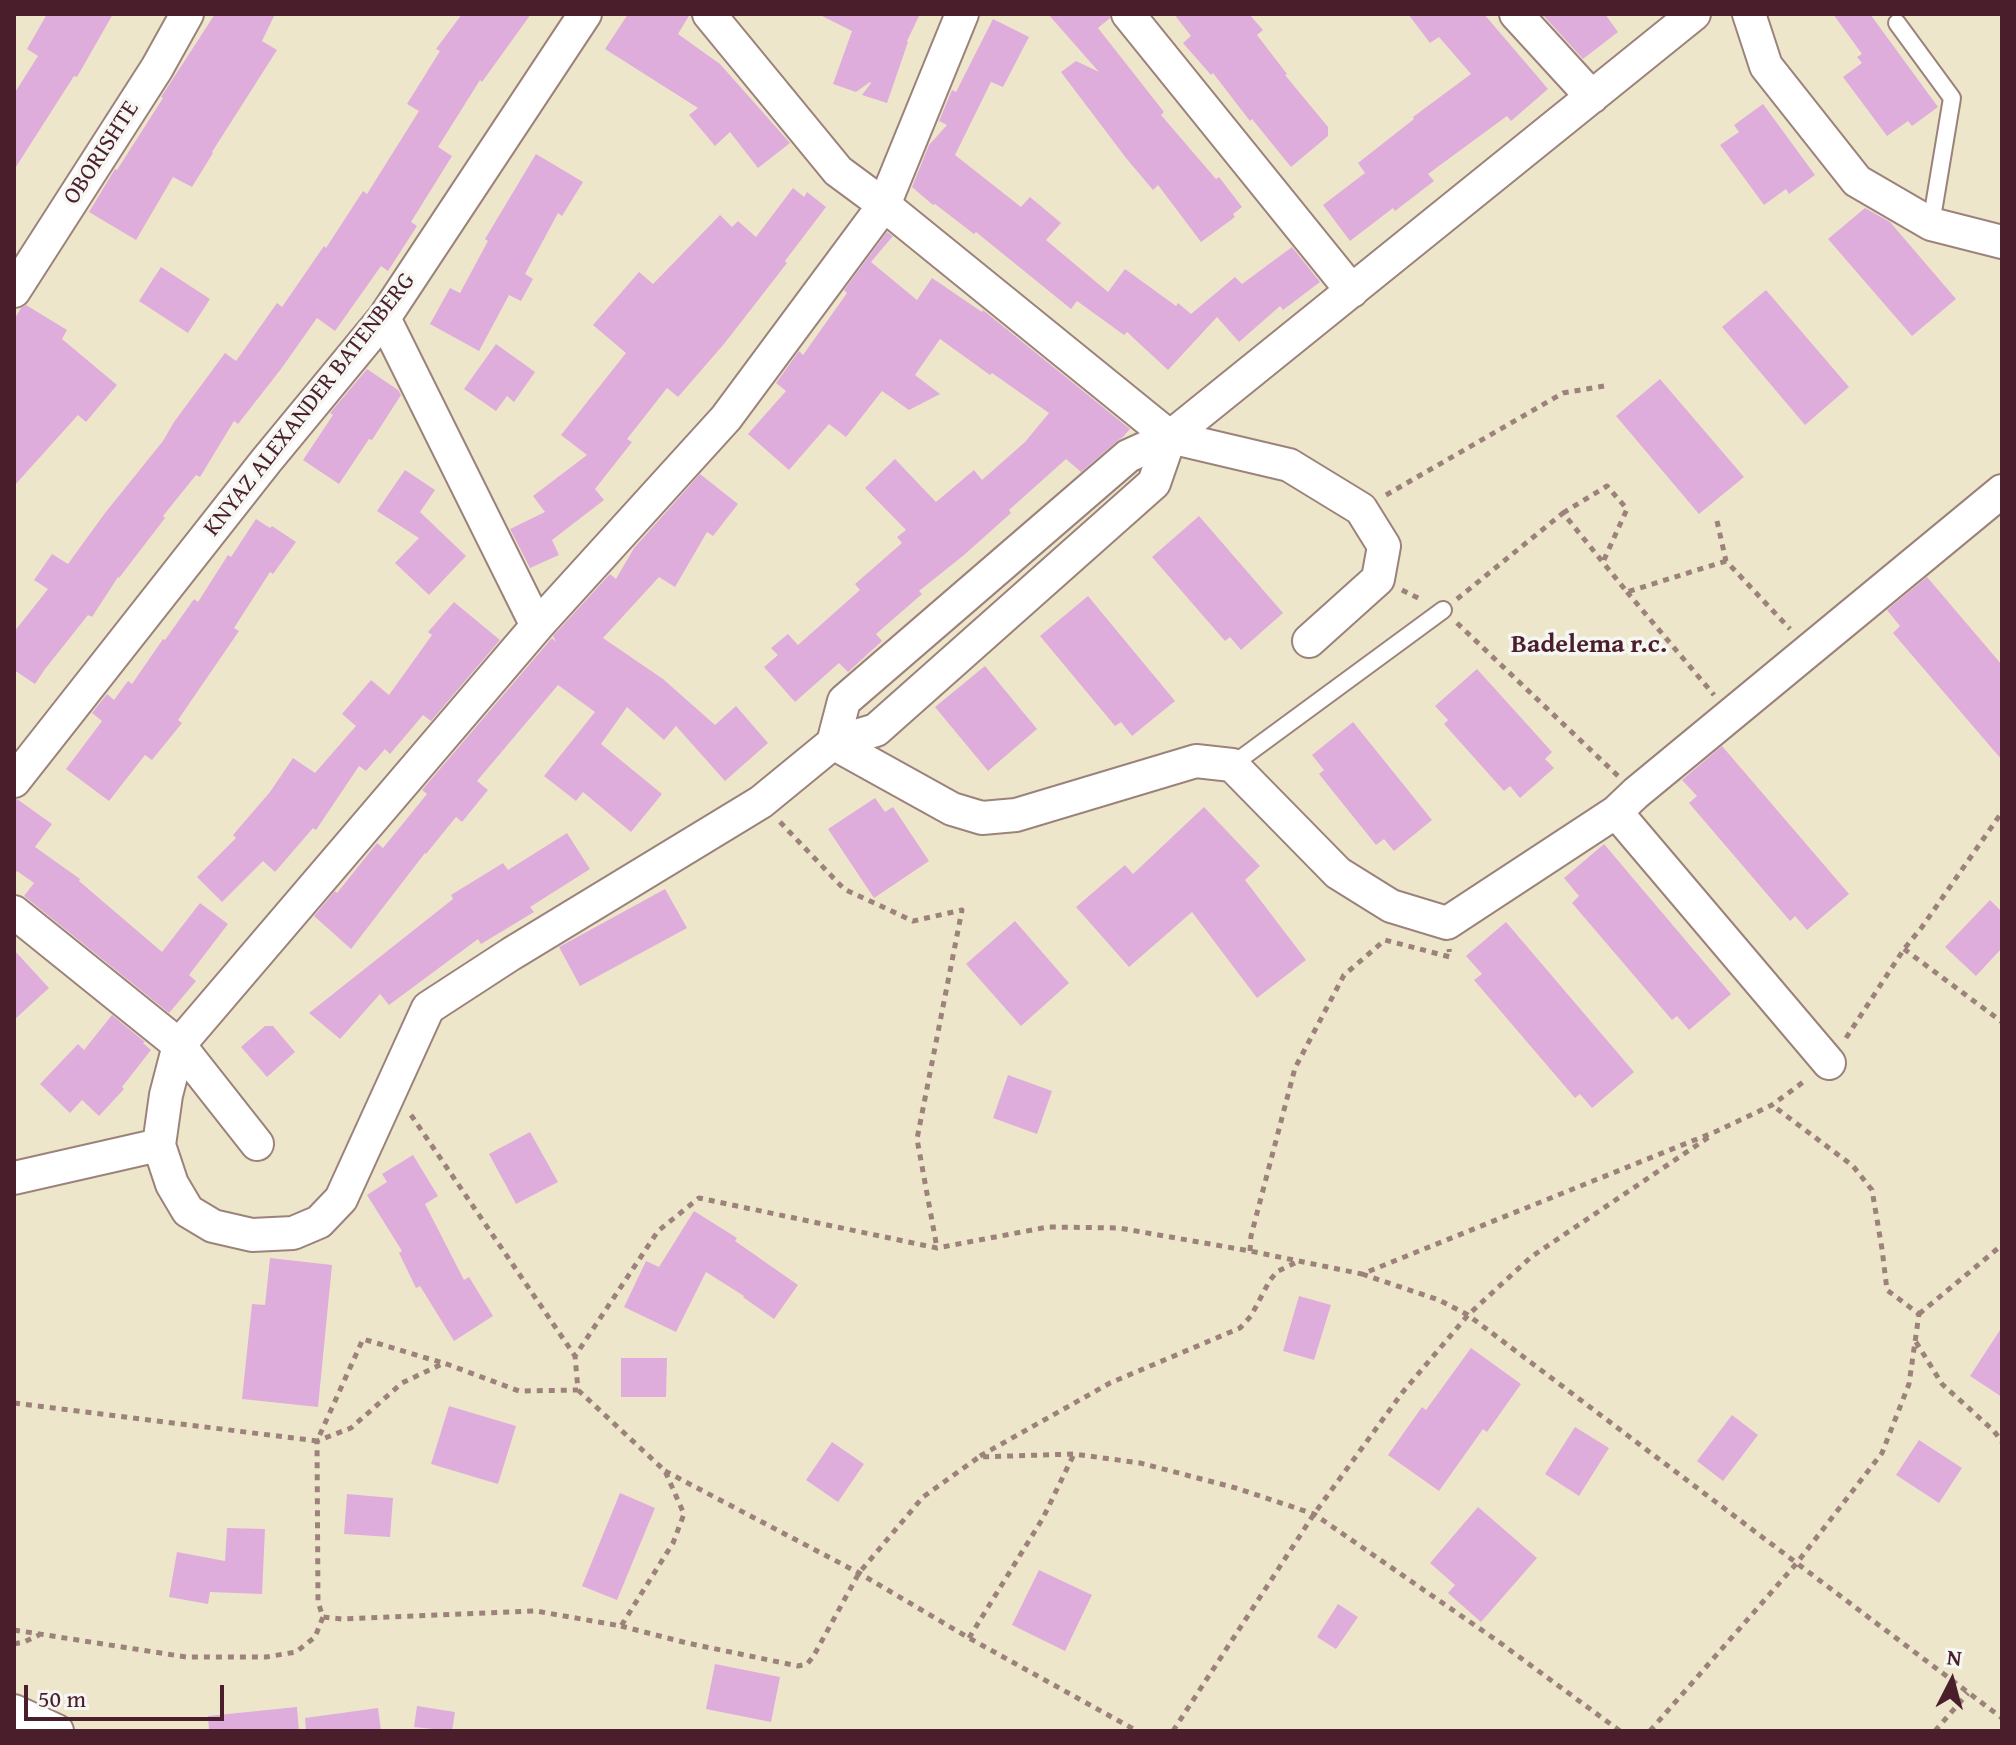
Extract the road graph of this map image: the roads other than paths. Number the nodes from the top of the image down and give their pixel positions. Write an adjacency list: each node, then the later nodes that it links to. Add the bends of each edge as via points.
1 (187, 14): 14 (street, OBORISHTE, via 157,68)
2 (585, 14): 16 (street, KNYAZ ALEXANDER BATENBERG)
3 (709, 14): 11 (street, via 838,171)
4 (962, 14): 11 (street)
5 (1128, 14): 15 (street)
6 (1516, 14): 10 (street)
7 (1694, 14): 10 (street)
8 (1749, 14): 12 (street, via 1766,66 1857,181)
9 (1897, 23): 12 (lane, via 1952,98)
10 (1592, 97): 15 (street)
11 (884, 205): 17 (street); 20 (street, via 726,418)
12 (1931, 224): 13 (street)
13 (2002, 242)
14 (18, 276)
15 (1352, 291): 17 (street)
16 (384, 318): 20 (street); 24 (street, KNYAZ ALEXANDER BATENBERG)
17 (1170, 437): 21 (street, via 1289,465 1361,509 1384,546 1378,579); 22 (street, via 1128,456 844,701)
18 (2002, 491): 25 (street)
19 (1443, 610): 23 (lane)
20 (537, 626): 27 (street)
21 (1309, 641)
22 (833, 743): 23 (street, via 952,809 982,818 1016,815 1196,761); 30 (street, via 761,802 428,1008 341,1199 319,1222 293,1233 252,1235 213,1226 188,1211)
23 (1232, 765): 25 (street, via 1338,873 1391,906 1447,923)
24 (14, 781)
25 (1626, 802): 28 (street)
26 (14, 912): 27 (street)
27 (179, 1045): 29 (street); 30 (street)
28 (1829, 1063)
29 (257, 1144)
30 (159, 1145): 31 (street)
31 (14, 1178)
32 (14, 1711): 33 (street)
33 (57, 1731)

